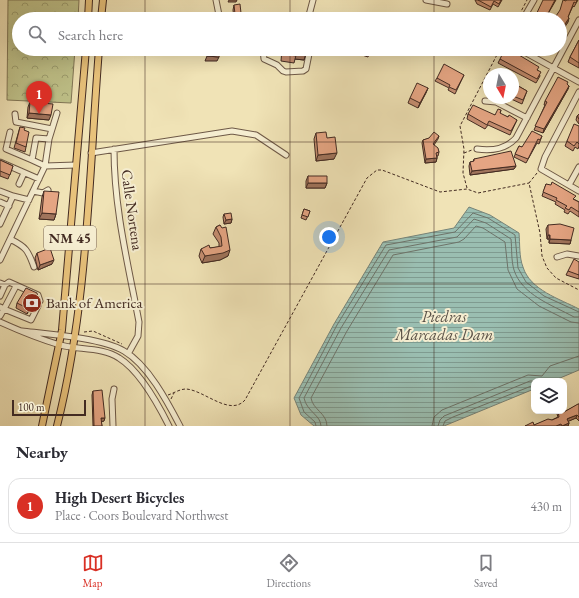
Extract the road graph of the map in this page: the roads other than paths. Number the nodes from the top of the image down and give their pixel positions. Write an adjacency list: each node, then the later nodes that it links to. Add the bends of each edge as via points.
1 (89, 0): 8 (main road)
2 (103, 0): 9 (main road)
3 (216, 0): 10 (street)
4 (313, 0): 11 (street)
5 (426, 0): 7 (street)
6 (534, 0): 12 (street)
7 (447, 4)
8 (88, 12)
9 (102, 12)
10 (218, 12)
11 (310, 12)
12 (526, 12)
13 (579, 20): 14 (street)
14 (567, 44)
15 (85, 56): 37 (main road, NM 45)
16 (98, 56): 33 (main road, NM 45)
17 (264, 56): 18 (street, via 264,59 286,72 306,69)
18 (309, 56)
19 (531, 56): 21 (street)
20 (561, 56): 21 (street)
21 (554, 69): 22 (street); 27 (street)
22 (579, 82)
23 (579, 92): 43 (street, via 541,169)
24 (500, 104): 27 (street)
25 (57, 113): 28 (street)
26 (15, 114): 28 (street, via 16,122)
27 (526, 118): 32 (street, via 512,142 498,148)
28 (52, 129): 30 (street)
29 (10, 132): 35 (street, via 6,149)
30 (49, 139): 35 (street, via 36,138); 38 (street)
31 (114, 149): 33 (street); 34 (street, Calle Nortena, via 232,131 256,135); 71 (street, Calle Nortena, via 116,199 139,326 138,336)
32 (477, 149)
33 (91, 153): 68 (main road, NM 45, via 85,248)
34 (286, 155)
35 (32, 160): 38 (street)
36 (0, 162): 40 (street)
37 (76, 165): 38 (street); 67 (main road, NM 45)
38 (45, 166): 41 (street)
39 (579, 167): 43 (street)
40 (24, 172): 41 (street); 42 (street)
41 (39, 179): 46 (street)
42 (19, 184)
43 (569, 185): 47 (street)
44 (0, 190): 48 (street)
45 (48, 190): 46 (street, via 44,193)
46 (33, 191): 49 (street)
47 (579, 191)
48 (13, 196): 49 (street); 51 (street)
49 (29, 200): 53 (street)
50 (0, 202): 51 (street)
51 (9, 206): 52 (street)
52 (0, 224)
53 (10, 239): 55 (street); 59 (street, via 24,246)
54 (0, 248): 55 (street)
55 (3, 253): 58 (street)
56 (579, 256): 57 (street, via 567,254)
57 (557, 257)
58 (0, 260)
59 (34, 267)
60 (3, 284): 61 (street, via 9,282); 62 (street)
61 (16, 286): 63 (street); 63 (street, via 38,295 39,304 31,320)
62 (0, 296)
63 (2, 308): 64 (street)
64 (0, 316)
65 (0, 322): 66 (street)
66 (18, 331): 67 (street); 69 (street)
67 (61, 336): 68 (street); 69 (main road, NM 45)
68 (75, 338): 70 (main road, NM 45); 71 (street, via 111,345)
69 (59, 345): 70 (street); 73 (main road, NM 45)
70 (74, 347): 74 (main road, NM 45); 76 (street, via 108,353 128,364 156,401)
71 (128, 354): 77 (street, via 141,365 164,397)
72 (114, 389): 75 (street)
73 (42, 426)
74 (57, 426)
75 (112, 426)
76 (170, 426)
77 (180, 426)

